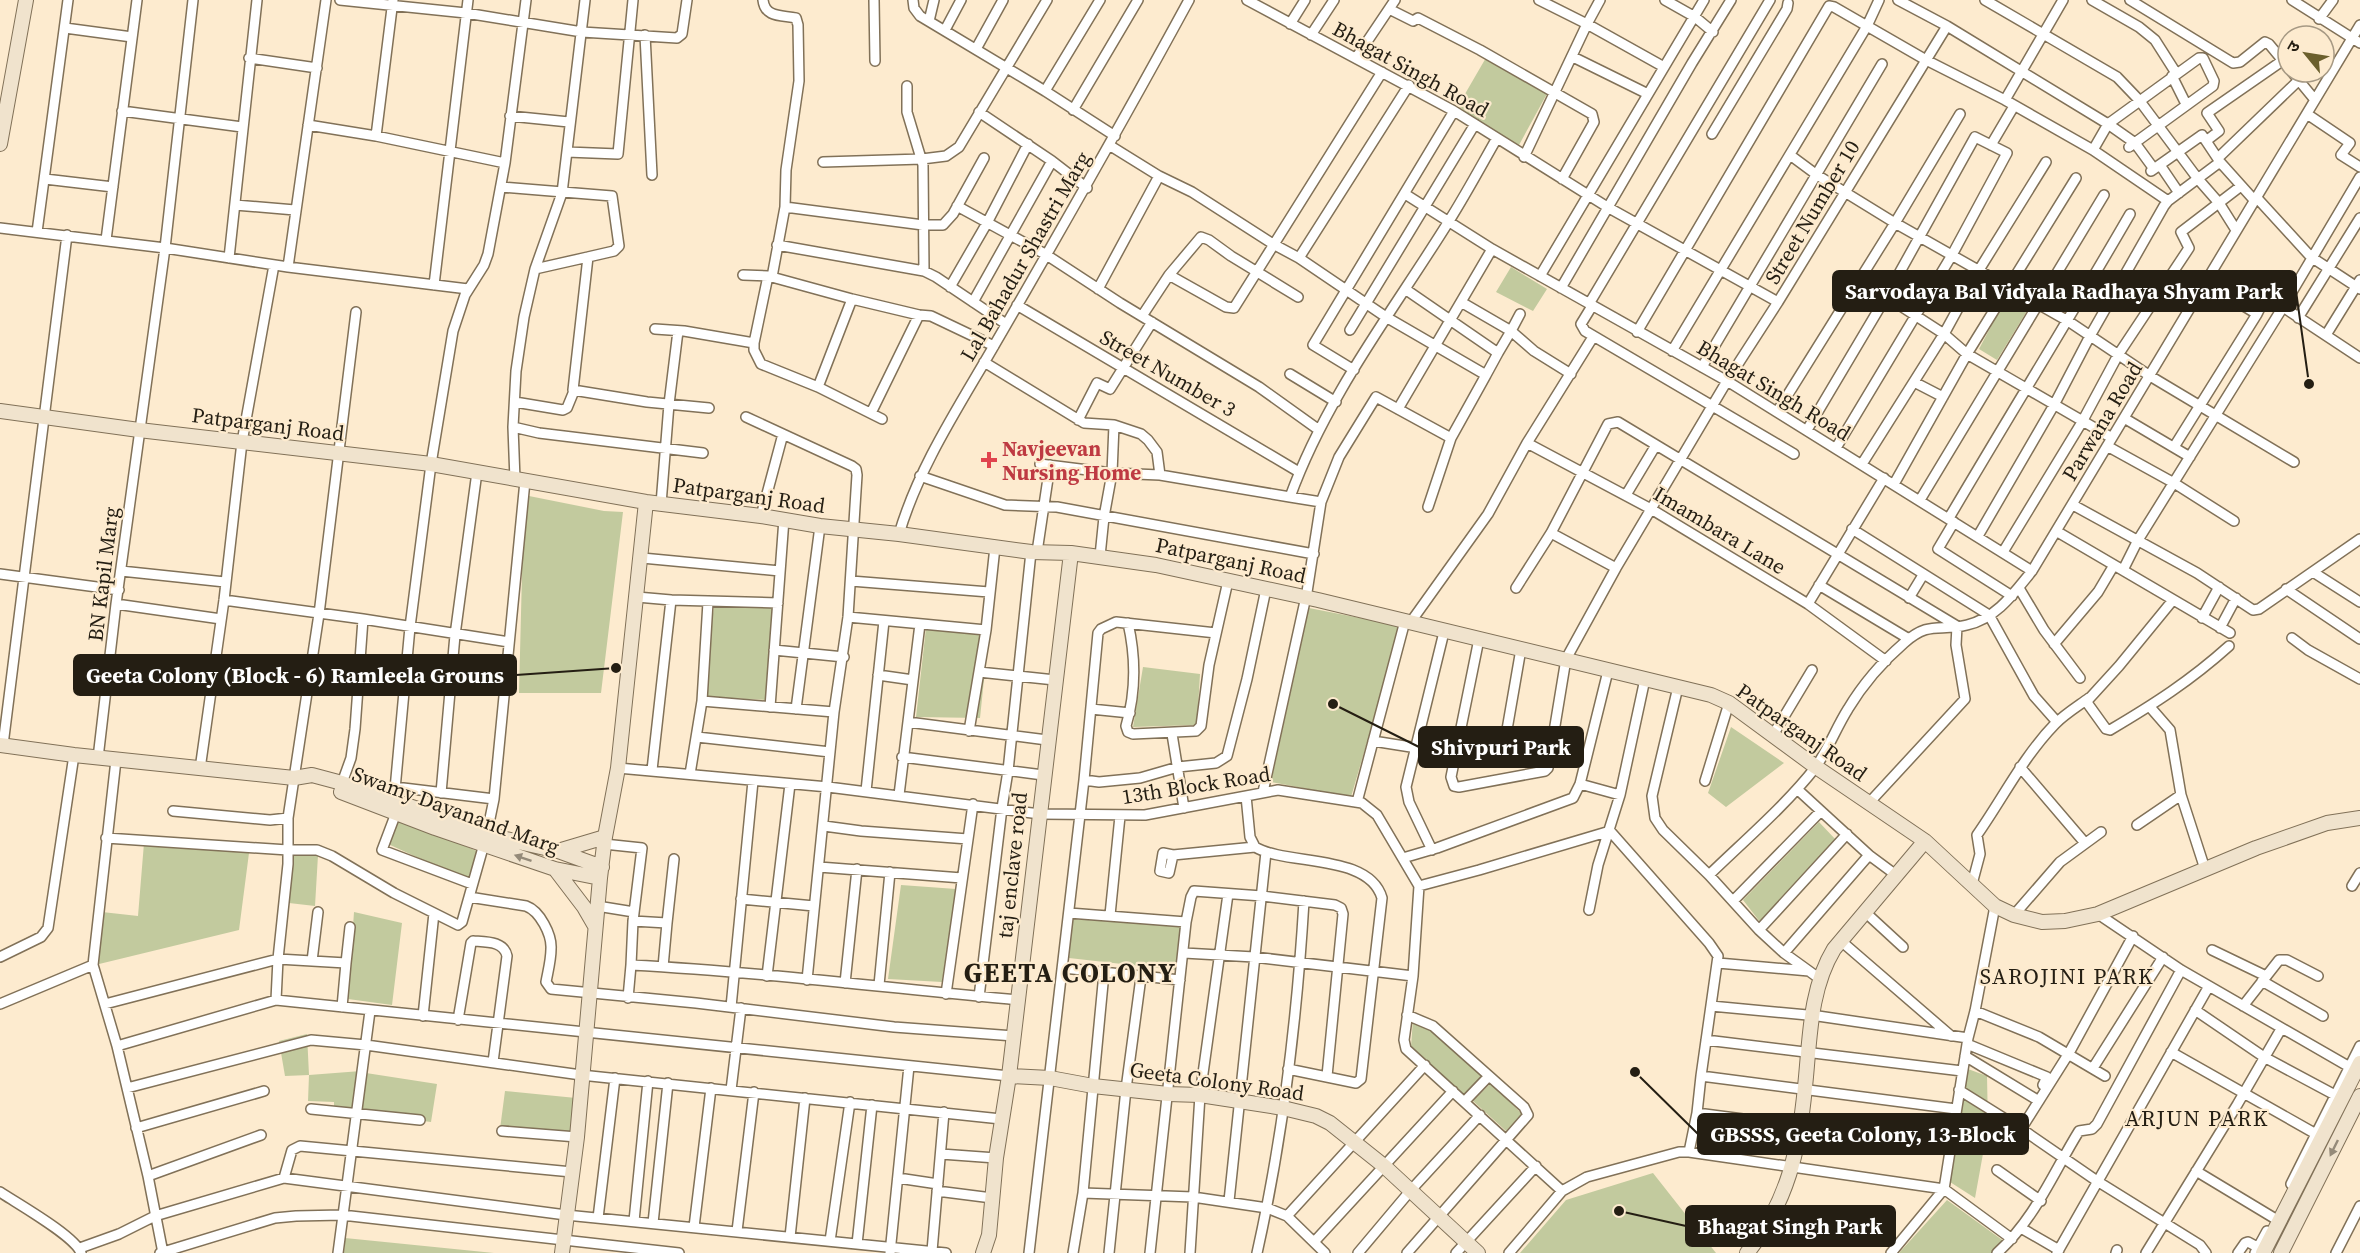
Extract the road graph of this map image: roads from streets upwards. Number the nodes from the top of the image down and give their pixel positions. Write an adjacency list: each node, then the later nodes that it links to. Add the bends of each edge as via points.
1 (26, 0): 80 (street)
2 (68, 0): 55 (street)
3 (137, 0): 63 (street)
4 (193, 0): 101 (street, BN Kapil Marg)
5 (257, 0): 68 (street)
6 (326, 0): 74 (street)
7 (340, 0): 42 (street)
8 (468, 0): 45 (street)
9 (526, 0): 49 (street)
10 (585, 0): 58 (street)
11 (633, 0): 60 (street)
12 (687, 0): 61 (street, via 680,37)
13 (763, 0): 157 (street, via 772,15 796,18 798,26 800,81 786,170)
14 (874, 0): 71 (street)
15 (913, 0): 48 (street, via 915,12)
16 (934, 0): 48 (street)
17 (961, 0): 56 (street)
18 (1004, 0): 65 (street)
19 (1047, 0): 75 (street)
20 (1100, 0): 85 (street)
21 (1138, 0): 93 (street)
22 (1189, 0): 110 (street, Lal Bahadur Shastri Marg)
23 (1247, 0): 50 (street, Bhagat Singh Road)
24 (1305, 0): 50 (street)
25 (1334, 0): 62 (street)
26 (1395, 0): 44 (street)
27 (1539, 0): 51 (street)
28 (1600, 0): 51 (street)
29 (1665, 0): 46 (street)
30 (1704, 0): 46 (street)
31 (1731, 0): 57 (street)
32 (1770, 0): 163 (street)
33 (1879, 0): 53 (street)
34 (1898, 0): 54 (street)
35 (1985, 0): 43 (street)
36 (2063, 0): 59 (street)
37 (2092, 0): 79 (street, via 2148,34 2163,49)
38 (2130, 0): 66 (street, via 2233,63 2240,62 2265,42)
39 (2333, 0): 47 (street)
40 (1787, 1): 108 (street, via 1787,9)
41 (2299, 2): 47 (street)
42 (393, 3): 45 (street); 109 (street)
43 (2003, 4): 59 (street)
44 (1389, 9): 69 (street); 86 (street, via 1413,21 1418,18)
45 (466, 13): 49 (street); 119 (street)
46 (1695, 17): 57 (street); 73 (street)
47 (2319, 19): 64 (street)
48 (929, 21): 56 (street)
49 (523, 23): 58 (street); 100 (street)
50 (1290, 24): 62 (street, Bhagat Singh Road)
51 (1587, 24): 67 (street); 73 (street)
52 (2360, 25): 64 (street, Parwana Road)
53 (1867, 26): 70 (street); 122 (street); 178 (street, via 1834,7 1827,8)
54 (1947, 26): 70 (street, Street Number 10); 76 (street)
55 (65, 28): 63 (street); 138 (street)
56 (945, 30): 65 (street)
57 (1713, 32): 158 (street)
58 (582, 33): 60 (street); 102 (street)
59 (2043, 33): 76 (street); 89 (street, via 2117,77)
60 (628, 34): 61 (street); 120 (street, via 618,154)
61 (645, 35): 134 (street)
62 (1311, 35): 69 (street, Bhagat Singh Road)
63 (132, 37): 94 (street)
64 (2356, 41): 90 (street, Parwana Road)
65 (976, 49): 75 (street)
66 (2276, 53)
67 (1573, 57): 86 (street); 87 (street)
68 (249, 58): 74 (street); 107 (street)
69 (1356, 58): 78 (street, Bhagat Singh Road)
70 (1926, 60): 88 (street); 145 (street, Street Number 10)
71 (875, 61)
72 (1882, 64): 133 (street)
73 (1664, 67): 87 (street)
74 (317, 68): 105 (street)
75 (1006, 68): 85 (street); 97 (street)
76 (2020, 70): 88 (street); 104 (street)
77 (2276, 70): 112 (street, via 2207,113 2219,131)
78 (1382, 72): 83 (street, Bhagat Singh Road); 174 (street)
79 (2174, 74): 89 (street); 91 (street); 91 (street, via 2201,57 2214,81 2211,88)
80 (6, 76): 96 (street)
81 (2289, 84): 126 (street)
82 (2302, 84): 90 (street)
83 (1409, 85): 95 (street, Bhagat Singh Road); 184 (street)
84 (907, 86): 125 (street, via 909,122)
85 (1045, 91): 93 (street)
86 (1555, 93): 123 (street); 139 (street, via 1592,114 1594,119)
87 (1648, 93): 149 (street)
88 (2005, 100): 92 (street)
89 (2139, 100): 104 (street); 106 (street)
90 (2315, 100): 99 (street, Parwana Road)
91 (2186, 105): 106 (street)
92 (2014, 106): 116 (street); 118 (street)
93 (1073, 110): 110 (street)
94 (122, 111): 101 (street); 142 (street)
95 (1454, 111): 103 (street, Bhagat Singh Road); 148 (street)
96 (3, 112): 113 (street)
97 (979, 112): 114 (street); 125 (street, via 954,152)
98 (1960, 114): 165 (street)
99 (2307, 114): 131 (street, via 2350,143 2341,155); 151 (street, Parwana Road)
100 (510, 116): 102 (street); 130 (street)
101 (178, 119): 107 (street); 176 (street, BN Kapil Marg)
102 (569, 122): 120 (street)
103 (1475, 124): 111 (street, Bhagat Singh Road); 156 (street)
104 (2108, 124): 117 (street); 118 (street)
105 (308, 125): 109 (street); 159 (street)
106 (2158, 126): 117 (street); 121 (street)
107 (242, 127): 154 (street)
108 (1712, 134)
109 (376, 136): 119 (street)
110 (1115, 136): 115 (street, Lal Bahadur Shastri Marg)
111 (1497, 138): 123 (street, Bhagat Singh Road); 162 (street)
112 (2206, 141): 121 (street, via 2202,135); 126 (street)
113 (0, 144)
114 (1028, 144): 127 (street); 164 (street)
115 (1109, 145): 135 (street); 144 (street, Lal Bahadur Shastri Marg)
116 (1991, 145): 172 (street, via 1975,137); 180 (street, via 2007,153)
117 (2132, 145): 132 (street)
118 (2093, 150): 152 (street)
119 (449, 151): 130 (street); 199 (street)
120 (567, 152): 146 (street)
121 (2178, 152): 132 (street); 140 (street)
122 (1790, 155): 133 (street); 189 (street)
123 (1524, 156): 139 (street, Bhagat Singh Road)
124 (984, 158): 155 (street)
125 (922, 159): 128 (street); 166 (street)
126 (2219, 160): 140 (street); 141 (street)
127 (1053, 161): 144 (street); 171 (street)
128 (823, 162)
129 (2046, 162): 190 (street)
130 (505, 163): 143 (street)
131 (2360, 166)
132 (2154, 169): 147 (street)
133 (1817, 175): 145 (street); 201 (street)
134 (652, 176)
135 (1159, 176): 174 (street, via 1192,192); 206 (street)
136 (2360, 177): 182 (street)
137 (2076, 178): 202 (street)
138 (45, 179): 142 (street); 169 (street)
139 (1562, 179): 149 (street, Bhagat Singh Road)
140 (2198, 179): 147 (street); 153 (street)
141 (2241, 186): 151 (street); 153 (street)
142 (113, 187): 173 (street)
143 (501, 188): 146 (street); 205 (street, via 488,254)
144 (1087, 188): 179 (street, Lal Bahadur Shastri Marg)
145 (1845, 192): 165 (street); 215 (street, Street Number 10)
146 (562, 193): 181 (street, via 612,196 619,246 614,251); 187 (street)
147 (2179, 193): 152 (street)
148 (1406, 194): 156 (street, Bhagat Singh Road); 208 (street)
149 (1588, 194): 158 (street, Bhagat Singh Road); 195 (street)
150 (2104, 195): 217 (street)
151 (2256, 200): 168 (street, Parwana Road); 182 (street)
152 (2168, 201): 240 (street)
153 (2219, 203): 168 (street); 248 (street, via 2181,232 2189,248)
154 (234, 205): 159 (street); 183 (street)
155 (957, 206): 164 (street); 166 (street, via 943,225)
156 (1427, 206): 162 (street, Bhagat Singh Road); 216 (street)
157 (785, 207): 166 (street); 175 (street)
158 (1609, 208): 163 (street, Bhagat Singh Road); 204 (street)
159 (295, 210): 186 (street)
160 (2130, 214): 230 (street)
161 (2360, 218): 188 (street)
162 (1450, 220): 177 (street, Bhagat Singh Road); 207 (street)
163 (1637, 222): 178 (street, Bhagat Singh Road); 219 (street)
164 (987, 223): 171 (street); 203 (street)
165 (1895, 223): 172 (street); 197 (street)
166 (923, 225): 191 (street)
167 (0, 228): 169 (street)
168 (2236, 230): 198 (street, Parwana Road)
169 (37, 232): 170 (street)
170 (68, 235): 173 (street); 277 (street)
171 (1010, 236): 179 (street); 213 (street)
172 (1919, 237): 180 (street); 211 (street)
173 (106, 240): 176 (street)
174 (1273, 244): 184 (street); 192 (street)
175 (777, 245): 191 (street); 196 (street)
176 (165, 248): 183 (street); 285 (street, BN Kapil Marg)
177 (1492, 249): 195 (street, Bhagat Singh Road); 214 (street)
178 (1686, 250): 189 (street, Bhagat Singh Road); 237 (street)
179 (1046, 254): 206 (street); 218 (street, Lal Bahadur Shastri Marg)
180 (1952, 255): 190 (street); 225 (street)
181 (588, 257): 187 (street); 263 (street)
182 (2311, 257): 188 (street); 220 (street)
183 (229, 258): 185 (street)
184 (1299, 258): 208 (street)
185 (274, 265): 186 (street); 290 (street)
186 (288, 267): 199 (street)
187 (535, 269): 265 (street, via 524,317)
188 (2328, 269): 200 (street); 228 (street)
189 (1721, 270): 201 (street, Bhagat Singh Road); 245 (street)
190 (1979, 270): 202 (street); 238 (street)
191 (924, 271): 203 (street)
192 (1258, 272): 194 (street, via 1201,237); 194 (street, via 1238,304 1230,309); 210 (street)
193 (744, 275): 196 (street)
194 (1169, 275): 226 (street)
195 (1540, 276): 204 (street, Bhagat Singh Road)
196 (770, 277): 212 (street); 242 (street)
197 (1859, 279): 211 (street); 274 (street)
198 (2206, 283): 223 (street); 258 (street, Parwana Road)
199 (434, 285): 205 (street)
200 (2359, 285): 239 (street)
201 (1749, 286): 215 (street, Bhagat Singh Road); 252 (street)
202 (2010, 286): 217 (street); 247 (street)
203 (950, 287): 213 (street)
204 (1561, 288): 219 (street, Bhagat Singh Road)
205 (468, 289): 303 (street, via 453,331)
206 (1098, 289): 226 (street)
207 (1404, 289): 227 (street); 229 (street)
208 (1345, 290): 216 (street); 253 (street, via 1313,345)
209 (2268, 292): 223 (street)
210 (1298, 297)
211 (1886, 297): 225 (street); 287 (street)
212 (852, 299): 224 (street); 261 (street)
213 (973, 302): 232 (street)
214 (1461, 302): 229 (street); 235 (street)
215 (1778, 303): 259 (street, Street Number 10)
216 (1367, 304): 227 (street); 234 (street)
217 (2040, 304): 230 (street); 254 (street)
218 (1017, 305): 232 (street, Lal Bahadur Shastri Marg); 251 (street, Street Number 3)
219 (1590, 305): 237 (street, Bhagat Singh Road); 241 (street, via 1581,324)
220 (2283, 308): 228 (street); 276 (street)
221 (356, 312): 298 (street)
222 (1520, 314): 235 (street)
223 (2257, 314): 270 (street)
224 (919, 315): 244 (street, via 932,316); 275 (street)
225 (1916, 315): 238 (street); 295 (street)
226 (1142, 316): 231 (street)
227 (1386, 317): 243 (street); 253 (street)
228 (2298, 318): 239 (street)
229 (1451, 320): 243 (street); 246 (street)
230 (2068, 321): 240 (street); 262 (street)
231 (1152, 322): 251 (street); 286 (street, via 1259,387)
232 (1006, 324): 244 (street, Lal Bahadur Shastri Marg)
233 (655, 329): 236 (street)
234 (1350, 330)
235 (1511, 330): 246 (street); 256 (street, via 1534,351)
236 (678, 331): 242 (street); 267 (street)
237 (1637, 332): 245 (street, Bhagat Singh Road)
238 (1944, 334): 247 (street); 260 (street)
239 (2326, 335): 249 (street)
240 (2090, 336): 248 (street); 268 (street)
241 (1593, 337): 256 (street); 269 (street)
242 (754, 343): 261 (street, via 761,364)
243 (1436, 344): 257 (street); 272 (street)
244 (994, 346): 250 (street, Lal Bahadur Shastri Marg)
245 (1672, 351): 252 (street, Bhagat Singh Road)
246 (1498, 353): 257 (street)
247 (1968, 354): 254 (street); 264 (street)
248 (2118, 355): 258 (street); 282 (street)
249 (2360, 358)
250 (984, 362): 281 (street); 310 (street, Lal Bahadur Shastri Marg)
251 (1123, 367): 281 (street, via 1110,390 1097,383); 308 (street, Street Number 3)
252 (1702, 367): 259 (street, Bhagat Singh Road)
253 (1354, 370): 266 (street)
254 (1996, 371): 262 (street); 317 (street)
255 (1290, 374): 266 (street)
256 (1571, 374): 291 (street)
257 (1486, 375): 289 (street)
258 (2150, 376): 270 (street); 279 (street, Parwana Road)
259 (1727, 381): 269 (street, Street Number 10); 274 (street, Bhagat Singh Road)
260 (1914, 382): 264 (street); 304 (street)
261 (818, 387): 275 (street)
262 (2025, 389): 268 (street); 328 (street)
263 (574, 391): 265 (street, via 563,410); 267 (street)
264 (1943, 397): 314 (street)
265 (515, 402): 284 (street)
266 (1335, 402): 286 (street)
267 (669, 404): 271 (street); 296 (street)
268 (2054, 405): 282 (street); 336 (street)
269 (1713, 406): 299 (street); 301 (street, Street Number 10)
270 (2200, 406): 276 (street); 294 (street)
271 (709, 408)
272 (1398, 409): 289 (street); 319 (street, via 1374,398 1339,457)
273 (0, 411): 277 (street, Patparganj Road)
274 (1777, 412): 287 (street, Bhagat Singh Road)
275 (871, 413): 280 (street)
276 (2216, 415): 300 (street); 302 (street)
277 (44, 417): 285 (street, Patparganj Road); 355 (street)
278 (746, 417): 288 (street)
279 (2124, 418): 292 (street, Parwana Road); 294 (street)
280 (882, 419)
281 (1078, 420): 283 (street)
282 (2082, 422): 292 (street); 341 (street)
283 (1114, 425): 307 (street); 309 (street, via 1149,440 1157,452)
284 (513, 427): 296 (street); 312 (street)
285 (139, 430): 290 (street, Patparganj Road); 349 (street, BN Kapil Marg)
286 (1319, 430): 308 (street)
287 (1807, 430): 295 (street, Bhagat Singh Road)
288 (783, 434): 325 (street); 332 (street, via 855,469)
289 (1451, 438): 323 (street)
290 (242, 442): 298 (street, Patparganj Road); 358 (street)
291 (1527, 442): 305 (street, Imambara Lane); 387 (street, via 1488,514)
292 (2109, 442): 313 (street); 321 (street, Parwana Road)
293 (1656, 445): 301 (street); 305 (street, via 1618,422 1611,422); 315 (street)
294 (2174, 447): 300 (street)
295 (1836, 448): 304 (street, Bhagat Singh Road)
296 (665, 450): 297 (street); 320 (street)
297 (703, 453)
298 (339, 454): 303 (street, Patparganj Road); 380 (street)
299 (1794, 454)
300 (2190, 457): 313 (street)
301 (1681, 460): 324 (street, Street Number 10); 344 (street)
302 (2294, 462)
303 (431, 464): 306 (street, Patparganj Road); 391 (street)
304 (1862, 464): 311 (street, Bhagat Singh Road)
305 (1583, 471): 315 (street, Imambara Lane); 334 (street)
306 (477, 472): 312 (street, Patparganj Road); 395 (street)
307 (1112, 472): 309 (street); 322 (street, via 1045,464); 326 (street)
308 (1299, 472): 316 (street)
309 (1160, 475): 316 (street)
310 (920, 476): 322 (street, via 1005,505); 335 (street, Lal Bahadur Shastri Marg)
311 (1884, 478): 314 (street, Bhagat Singh Road); 331 (street)
312 (520, 480): 318 (street, Patparganj Road); 400 (street)
313 (2174, 483): 329 (street); 338 (street)
314 (1894, 484): 317 (street, Bhagat Singh Road)
315 (1626, 495): 324 (street, Imambara Lane)
316 (1290, 498): 319 (street)
317 (1920, 500): 328 (street, Bhagat Singh Road)
318 (646, 502): 320 (street, Patparganj Road); 346 (street)
319 (1321, 502): 343 (street)
320 (661, 504): 325 (street, Patparganj Road)
321 (2073, 505): 333 (street, Parwana Road); 338 (street)
322 (1044, 506): 326 (street); 340 (street)
323 (1428, 507)
324 (1651, 509): 348 (street, Street Number 10); 379 (street, Imambara Lane)
325 (761, 516): 327 (street, Patparganj Road)
326 (1104, 516): 343 (street); 345 (street)
327 (784, 519): 330 (street, Patparganj Road); 350 (street)
328 (1952, 520): 336 (street, Bhagat Singh Road); 367 (street, via 1938,549)
329 (2234, 521)
330 (820, 525): 332 (street, Patparganj Road); 405 (street)
331 (1852, 529): 344 (street); 354 (street)
332 (853, 530): 335 (street, Patparganj Road); 356 (street)
333 (2056, 531): 347 (street); 351 (street, Parwana Road)
334 (1551, 533): 348 (street); 361 (street)
335 (899, 534): 339 (street, Patparganj Road)
336 (1978, 536): 341 (street, Bhagat Singh Road)
337 (2360, 539): 352 (street)
338 (2138, 540): 347 (street); 360 (street)
339 (995, 547): 340 (street, Patparganj Road); 366 (street)
340 (1034, 552): 342 (street, Patparganj Road); 413 (street)
341 (2003, 552): 351 (street, Bhagat Singh Road)
342 (1071, 553): 345 (street, Patparganj Road); 417 (street, taj enclave road)
343 (1314, 554): 369 (street)
344 (1837, 554): 359 (street); 370 (street)
345 (1100, 556): 357 (street, Patparganj Road)
346 (642, 558): 350 (street); 368 (street)
347 (2119, 567): 374 (street); 401 (street)
348 (1616, 568): 407 (street, Street Number 10)
349 (121, 571): 358 (street); 365 (street, BN Kapil Marg)
350 (780, 571): 377 (street)
351 (2032, 571): 362 (street, Parwana Road)
352 (2313, 572): 364 (street); 376 (street)
353 (0, 574): 355 (street)
354 (1923, 575): 370 (street); 381 (street)
355 (25, 578): 365 (street); 440 (street)
356 (851, 581): 366 (street); 382 (street)
357 (1228, 581): 363 (street, Patparganj Road); 394 (street)
358 (225, 582): 372 (street)
359 (1819, 585): 379 (street); 398 (street)
360 (2218, 587): 371 (street); 384 (street)
361 (1516, 588)
362 (2019, 588): 367 (street, Parwana Road); 401 (street)
363 (1266, 589): 369 (street, Patparganj Road); 449 (street, via 1227,756 1216,763)
364 (2286, 589): 371 (street, via 2259,609 2253,610); 399 (street)
365 (118, 590): 378 (street, BN Kapil Marg)
366 (989, 592): 392 (street)
367 (2012, 596): 381 (street, Parwana Road)
368 (637, 597): 373 (street); 452 (street)
369 (1305, 598): 387 (street, Patparganj Road); 468 (street)
370 (1909, 598): 390 (street)
371 (2236, 598): 384 (street, via 2225,630)
372 (224, 600): 380 (street); 385 (street)
373 (671, 600): 375 (street); 454 (street)
374 (2173, 600): 384 (street); 420 (street)
375 (708, 602): 377 (street); 421 (street)
376 (2360, 602)
377 (777, 603): 404 (street)
378 (116, 604): 385 (street); 447 (street, BN Kapil Marg)
379 (1808, 604): 408 (street, Imambara Lane)
380 (320, 614): 383 (street); 458 (street)
381 (1989, 615): 390 (street, Parwana Road); 430 (street, via 2034,696)
382 (848, 617): 386 (street); 406 (street)
383 (363, 618): 391 (street); 462 (street, via 354,737)
384 (2202, 618)
385 (221, 619): 453 (street)
386 (885, 621): 389 (street); 412 (street)
387 (1408, 622): 393 (street, Patparganj Road); 438 (street)
388 (1128, 623): 394 (street); 426 (street, via 1108,625 1098,633); 428 (street, via 1135,668)
389 (920, 624): 392 (street); 416 (street)
390 (1957, 626): 398 (street, Parwana Road, via 1931,627); 478 (street, via 1956,645 1965,699)
391 (410, 627): 395 (street); 475 (street)
392 (986, 630): 411 (street)
393 (1444, 632): 397 (street, Patparganj Road); 442 (street)
394 (1216, 633): 432 (street, via 1201,726 1196,732)
395 (455, 635): 400 (street); 469 (street)
396 (2292, 638): 418 (street)
397 (1479, 639): 403 (street, Patparganj Road); 436 (street)
398 (1909, 639): 408 (street, Parwana Road)
399 (2360, 639)
400 (509, 642): 474 (street)
401 (2054, 644): 414 (street)
402 (2229, 646): 424 (street, via 2198,674)
403 (1521, 649): 407 (street, Patparganj Road); 439 (street)
404 (774, 650): 405 (street); 423 (street)
405 (803, 653): 406 (street); 425 (street)
406 (843, 657): 427 (street)
407 (1566, 659): 410 (street, Patparganj Road); 441 (street)
408 (1886, 661): 450 (street, Parwana Road, via 1848,708)
409 (1812, 670): 434 (street)
410 (1608, 671): 415 (street, Patparganj Road); 464 (street)
411 (979, 672): 413 (street); 431 (street)
412 (878, 675): 416 (street); 467 (street)
413 (1018, 676): 417 (street); 433 (street)
414 (2080, 678)
415 (1645, 679): 419 (street, Patparganj Road); 471 (street)
416 (913, 680): 429 (street)
417 (1055, 680): 437 (street, taj enclave road)
418 (2360, 680)
419 (1678, 687): 422 (street, Patparganj Road); 515 (street, via 1652,809 1663,830)
420 (2089, 698): 424 (street, via 2088,704 2108,730); 430 (street)
421 (702, 701): 423 (street); 435 (street)
422 (1729, 703): 434 (street, Patparganj Road); 461 (street)
423 (770, 707): 425 (street)
424 (2150, 707): 472 (street, via 2170,730)
425 (796, 709): 427 (street)
426 (1091, 709): 428 (street); 459 (street)
427 (834, 712): 443 (street)
428 (1130, 713): 432 (street, via 1126,726 1130,733)
429 (908, 722): 431 (street); 446 (street)
430 (2057, 722): 451 (street)
431 (969, 731): 433 (street)
432 (1172, 734): 449 (street)
433 (1011, 735): 437 (street); 455 (street)
434 (1773, 735): 450 (street, Patparganj Road)
435 (697, 737): 443 (street); 456 (street)
436 (1459, 738): 439 (street); 444 (street)
437 (1047, 740): 457 (street, taj enclave road)
438 (1373, 741): 442 (street); 476 (street)
439 (1504, 741): 441 (street)
440 (2, 745): 445 (street, Swamy Dayanand Marg)
441 (1553, 746): 444 (street, via 1545,771 1459,787 1452,782)
442 (1418, 747): 444 (street); 501 (street, via 1407,792)
443 (830, 752): 465 (street)
444 (1455, 754)
445 (75, 755): 447 (street, Swamy Dayanand Marg); 553 (street, via 48,928 41,937)
446 (903, 757): 455 (street); 470 (street)
447 (98, 758): 448 (street, Swamy Dayanand Marg)
448 (116, 760): 453 (street, Swamy Dayanand Marg); 493 (street)
449 (1178, 767): 459 (street, via 1140,778); 480 (street)
450 (1816, 767): 466 (street, Parwana Road); 478 (street, Patparganj Road)
451 (2020, 767): 498 (street); 519 (street, via 1977,835 1980,854)
452 (618, 768): 454 (street, 13th Block Road); 496 (street)
453 (200, 769): 458 (street, Swamy Dayanand Marg)
454 (652, 770): 456 (street, 13th Block Road)
455 (1008, 771): 457 (street); 479 (street)
456 (690, 774): 460 (street, 13th Block Road)
457 (1043, 775): 483 (street, taj enclave road)
458 (296, 778): 462 (street, Swamy Dayanand Marg, via 312,775); 475 (street, Swamy Dayanand Marg); 486 (street)
459 (1084, 780): 484 (street)
460 (753, 781): 463 (street, 13th Block Road); 525 (street)
461 (1705, 781)
462 (342, 783): 475 (street, Swamy Dayanand Marg)
463 (790, 784): 465 (street, 13th Block Road); 528 (street)
464 (1580, 784): 471 (street); 501 (street, via 1570,800)
465 (828, 787): 467 (street, 13th Block Road); 489 (street)
466 (1797, 789): 482 (street); 515 (street, Parwana Road)
467 (866, 791): 470 (street, 13th Block Road)
468 (1263, 792): 473 (street, 13th Block Road); 476 (street, 13th Block Road, via 1285,790)
469 (441, 793): 474 (street); 475 (street)
470 (898, 795): 477 (street, 13th Block Road)
471 (1620, 795): 490 (street)
472 (2181, 795): 488 (street); 509 (street)
473 (1246, 796): 480 (street, 13th Block Road); 499 (street, via 1250,837)
474 (494, 799): 494 (street)
475 (395, 800): 494 (street, Swamy Dayanand Marg); 518 (street, via 382,849)
476 (1357, 802): 506 (street, via 1377,815)
477 (973, 804): 479 (street, 13th Block Road); 495 (street)
478 (1868, 804): 497 (street, Patparganj Road)
479 (1002, 808): 483 (street, 13th Block Road); 583 (street)
480 (1184, 808): 485 (street, 13th Block Road)
481 (173, 811): 486 (street, via 270,820)
482 (1821, 811): 492 (street); 527 (street)
483 (1040, 814): 484 (street, 13th Block Road); 586 (street, taj enclave road)
484 (1080, 816): 485 (street, 13th Block Road); 536 (street)
485 (1120, 816): 538 (street)
486 (288, 818): 500 (street)
487 (2360, 818): 509 (street, Patparganj Road, via 2326,823)
488 (2137, 825)
489 (824, 826): 495 (street); 508 (street)
490 (1610, 831): 520 (street); 532 (street); 559 (street, via 1709,943)
491 (2101, 832): 498 (street)
492 (1847, 834): 505 (street); 545 (street)
493 (106, 838): 500 (street); 561 (street)
494 (486, 838): 502 (street, Swamy Dayanand Marg); 510 (street, Swamy Dayanand Marg, one-way to 494); 518 (street)
495 (968, 839): 517 (street)
496 (604, 840): 502 (street); 513 (street); 540 (street, via 642,848)
497 (1925, 841): 516 (street); 519 (street, Patparganj Road)
498 (2085, 843): 539 (street, via 2060,862)
499 (1255, 847): 503 (street); 504 (street)
500 (288, 850): 535 (street, via 317,850 332,856); 556 (street)
501 (1432, 850): 506 (street)
502 (558, 852): 513 (street, Swamy Dayanand Marg)
503 (1266, 852): 523 (street); 567 (street, via 1353,870 1375,885 1382,904)
504 (1173, 855)
505 (1869, 855): 516 (street); 551 (street)
506 (1403, 858): 520 (street)
507 (674, 859): 542 (street)
508 (819, 867): 511 (street); 530 (street)
509 (2205, 868): 537 (street, Patparganj Road)
510 (555, 869): 513 (street, Swamy Dayanand Marg); 543 (street)
511 (857, 869): 512 (street); 578 (street)
512 (890, 872): 517 (street); 579 (street)
513 (601, 873): 529 (street)
514 (2360, 873): 521 (street)
515 (1709, 875): 527 (street)
516 (1896, 875): 534 (street)
517 (962, 878): 582 (street)
518 (472, 884): 524 (street)
519 (1972, 884): 531 (street, Patparganj Road)
520 (1419, 886): 572 (street)
521 (2352, 886)
522 (1228, 894): 523 (street); 541 (street, via 1194,891); 552 (street)
523 (1262, 896): 526 (street); 554 (street)
524 (469, 897): 535 (street, via 461,924); 581 (street, via 533,909 551,944 547,986)
525 (741, 899): 528 (street); 568 (street)
526 (1304, 901): 560 (street); 565 (street, via 1335,905 1342,911)
527 (1733, 901): 545 (street)
528 (777, 902): 530 (street); 571 (street)
529 (597, 906): 540 (street); 543 (street)
530 (814, 906): 576 (street)
531 (1995, 906): 539 (street, Patparganj Road); 595 (street)
532 (1589, 910)
533 (318, 912): 557 (street)
534 (1865, 912): 547 (street); 548 (street)
535 (434, 913): 597 (street)
536 (1069, 913): 538 (street); 564 (street)
537 (2098, 914): 539 (street, Patparganj Road, via 2043,922); 546 (street)
538 (1110, 915): 541 (street)
539 (2014, 915)
540 (634, 916): 542 (street); 562 (street)
541 (1186, 922): 550 (street)
542 (667, 923): 563 (street)
543 (595, 926): 581 (street)
544 (350, 927): 558 (street)
545 (1759, 930): 551 (street)
546 (2133, 936): 555 (street); 614 (street)
547 (1841, 941): 570 (street); 605 (street)
548 (1903, 947)
549 (2212, 950): 575 (street)
550 (1184, 953): 552 (street); 577 (street)
551 (1784, 953): 570 (street)
552 (1219, 955): 554 (street); 647 (street)
553 (0, 957)
554 (1254, 957): 560 (street); 654 (street)
555 (2163, 957): 566 (street); 620 (street)
556 (278, 959): 557 (street); 585 (street); 588 (street)
557 (312, 961): 558 (street)
558 (346, 963): 591 (street)
559 (1718, 963): 570 (street); 589 (street)
560 (1300, 964): 565 (street); 622 (street)
561 (93, 965): 587 (street); 588 (street)
562 (631, 966): 563 (street); 584 (street)
563 (663, 967): 568 (street)
564 (1063, 968): 569 (street); 631 (street)
565 (1339, 968): 567 (street); 626 (street)
566 (2181, 970): 580 (street); 680 (street, via 2097,1124 2079,1131)
567 (1374, 972): 572 (street); 626 (street, via 1361,1079 1356,1083)
568 (734, 973): 571 (street); 592 (street)
569 (1104, 973): 574 (street); 634 (street)
570 (1814, 975): 598 (street)
571 (767, 976): 576 (street)
572 (1413, 976): 596 (street)
573 (2318, 976): 575 (street, via 2283,958)
574 (1141, 977): 577 (street); 638 (street)
575 (2264, 979): 590 (street); 599 (street)
576 (807, 980): 578 (street)
577 (1180, 980): 646 (street)
578 (845, 983): 579 (street)
579 (879, 985): 582 (street)
580 (2209, 986): 590 (street); 593 (street)
581 (590, 994): 584 (street); 603 (street)
582 (946, 994): 583 (street)
583 (979, 997): 586 (street)
584 (628, 998): 592 (street)
585 (276, 1000): 591 (street); 609 (street)
586 (1018, 1000): 604 (street, taj enclave road)
587 (0, 1004)
588 (105, 1004): 609 (street)
589 (1712, 1006): 598 (street); 606 (street)
590 (2243, 1006): 602 (street)
591 (342, 1007): 594 (street)
592 (736, 1007): 604 (street, via 894,1028); 611 (street)
593 (2195, 1010): 613 (street); 616 (street)
594 (370, 1011): 597 (street); 608 (street)
595 (1975, 1011): 607 (street); 614 (street)
596 (1407, 1015): 618 (street, via 1405,1045); 627 (street, via 1432,1026)
597 (423, 1016): 600 (street)
598 (1812, 1016): 605 (street); 612 (street)
599 (2323, 1016)
600 (458, 1020): 601 (street); 601 (street, via 471,943 491,942 507,952)
601 (499, 1023): 603 (street); 617 (street)
602 (2281, 1029): 616 (street); 621 (street)
603 (585, 1033): 611 (street); 624 (street)
604 (1014, 1036): 625 (street, taj enclave road)
605 (1951, 1036): 607 (street)
606 (1706, 1040): 612 (street); 628 (street)
607 (1967, 1041): 615 (street); 639 (street, via 2047,1077 2043,1085)
608 (366, 1045): 617 (street); 635 (street, via 311,1040); 662 (street)
609 (117, 1046): 635 (street)
610 (2360, 1046): 621 (street)
611 (736, 1048): 619 (street); 640 (street)
612 (1808, 1051): 623 (street); 637 (street)
613 (2171, 1052): 645 (street); 690 (street)
614 (2068, 1053): 620 (street); 639 (street)
615 (1965, 1056): 623 (street); 652 (street)
616 (2264, 1057): 645 (street); 648 (street)
617 (494, 1062): 624 (street)
618 (1425, 1065): 643 (street); 674 (street)
619 (909, 1066): 625 (street); 656 (street)
620 (2093, 1068): 629 (street)
621 (2356, 1069): 648 (street); 732 (street)
622 (1288, 1070): 626 (street); 657 (street)
623 (1962, 1071): 641 (street)
624 (581, 1075): 630 (street); 672 (street)
625 (1009, 1076): 631 (street, Geeta Colony Road); 664 (street, taj enclave road)
626 (1327, 1076)
627 (1489, 1076): 651 (street); 673 (street, via 1527,1113)
628 (1701, 1076): 637 (street); 661 (street)
629 (2105, 1076)
630 (615, 1078): 632 (street); 711 (street)
631 (1050, 1078): 634 (street, Geeta Colony Road); 738 (street)
632 (648, 1081): 633 (street); 713 (street)
633 (668, 1083): 636 (street); 714 (street)
634 (1093, 1086): 638 (street, Geeta Colony Road); 697 (street)
635 (127, 1088): 667 (street)
636 (711, 1088): 640 (street); 716 (street)
637 (1805, 1088): 659 (street); 666 (street)
638 (1126, 1089): 646 (street, Geeta Colony Road); 698 (street)
639 (2046, 1089): 652 (street)
640 (731, 1090): 644 (street)
641 (1959, 1090): 659 (street); 668 (street)
642 (264, 1091): 667 (street)
643 (1453, 1091): 651 (street); 681 (street)
644 (754, 1092): 650 (street); 718 (street)
645 (2245, 1092): 670 (street); 685 (street)
646 (1168, 1094): 647 (street, Geeta Colony Road); 699 (street)
647 (1200, 1095): 654 (street, Geeta Colony Road); 700 (street)
648 (2335, 1095): 670 (street)
649 (2360, 1096): 755 (street, one-way to 755)
650 (805, 1098): 653 (street); 719 (street)
651 (1465, 1101): 663 (street)
652 (2039, 1101): 668 (street)
653 (850, 1102): 655 (street); 721 (street)
654 (1239, 1102): 657 (street, Geeta Colony Road); 702 (street)
655 (872, 1105): 656 (street); 723 (street)
656 (905, 1108): 660 (street); 689 (street)
657 (1283, 1108): 674 (street, Geeta Colony Road, via 1323,1120); 705 (street)
658 (311, 1109): 662 (street)
659 (1956, 1109): 675 (street)
660 (944, 1112): 664 (street); 678 (street)
661 (1697, 1113): 666 (street); 677 (street)
662 (356, 1115): 665 (street); 676 (street)
663 (1480, 1115): 673 (street); 694 (street)
664 (1001, 1119): 679 (street, taj enclave road)
665 (420, 1120)
666 (1800, 1127): 675 (street); 683 (street)
667 (135, 1128): 687 (street)
668 (2023, 1130): 680 (street)
669 (502, 1131): 672 (street)
670 (2316, 1134): 712 (street)
671 (261, 1135): 687 (street)
672 (577, 1137): 686 (street)
673 (1506, 1140): 682 (street); 710 (street)
674 (1354, 1142): 681 (street, Geeta Colony Road); 709 (street)
675 (1950, 1146): 693 (street)
676 (350, 1150): 686 (street); 688 (street, via 295,1147); 691 (street)
677 (1689, 1152): 683 (street); 695 (street, via 1587,1176)
678 (941, 1154): 679 (street); 692 (street)
679 (996, 1158): 701 (street, taj enclave road)
680 (2064, 1159): 690 (street); 703 (street)
681 (1384, 1166): 694 (street, Geeta Colony Road); 722 (street)
682 (1536, 1166): 695 (street); 726 (street)
683 (1793, 1167): 693 (street); 749 (street, via 1762,1234)
684 (1997, 1170): 703 (street)
685 (2196, 1171): 712 (street); 715 (street)
686 (572, 1172): 707 (street)
687 (148, 1176): 708 (street)
688 (284, 1178): 691 (street); 708 (street)
689 (898, 1178): 692 (street); 727 (street)
690 (2097, 1181): 715 (street); 731 (street)
691 (347, 1185): 706 (street); 707 (street)
692 (938, 1187): 701 (street); 730 (street)
693 (1944, 1188): 720 (street); 750 (street)
694 (1411, 1190): 710 (street, Geeta Colony Road); 745 (street)
695 (1562, 1191): 748 (street)
696 (0, 1192): 728 (street, via 61,1233)
697 (1083, 1193): 698 (street); 739 (street)
698 (1114, 1196): 699 (street); 740 (street)
699 (1156, 1197): 700 (street); 741 (street)
700 (1193, 1197): 702 (street); 742 (street)
701 (992, 1198): 737 (street, taj enclave road, via 989,1235)
702 (1228, 1201): 705 (street)
703 (2041, 1201): 717 (street)
704 (2360, 1206): 756 (street)
705 (1267, 1208): 709 (street); 743 (street)
706 (342, 1215): 724 (street); 733 (street, via 284,1216); 734 (street)
707 (566, 1215): 711 (street); 724 (street)
708 (155, 1216): 728 (street); 733 (street)
709 (1287, 1216): 722 (street)
710 (1440, 1216): 726 (street, Geeta Colony Road); 746 (street)
711 (598, 1218): 713 (street)
712 (2274, 1218): 732 (street)
713 (634, 1221): 714 (street)
714 (653, 1223): 716 (street)
715 (2164, 1223): 752 (street); 753 (street, via 2200,1245)
716 (694, 1227): 718 (street)
717 (2021, 1228): 720 (street); 731 (street)
718 (737, 1232): 719 (street)
719 (790, 1237): 721 (street)
720 (2012, 1239): 751 (street)
721 (830, 1241): 723 (street)
722 (1314, 1242): 744 (street)
723 (857, 1244): 727 (street)
724 (563, 1246): 725 (street)
725 (596, 1248): 729 (street)
726 (1461, 1248): 747 (street, Geeta Colony Road)
727 (890, 1249): 730 (street)
728 (80, 1251)
729 (650, 1251): 735 (street)
730 (932, 1251): 736 (street)
731 (2058, 1251)
732 (2260, 1251): 754 (street, via 2248,1242)
733 (162, 1253)
734 (338, 1253)
735 (679, 1253)
736 (946, 1253)
737 (983, 1253)
738 (1029, 1253)
739 (1073, 1253)
740 (1109, 1253)
741 (1150, 1253)
742 (1190, 1253)
743 (1257, 1253)
744 (1325, 1253)
745 (1358, 1253)
746 (1407, 1253)
747 (1478, 1253)
748 (1509, 1253)
749 (1747, 1253)
750 (1891, 1253)
751 (1997, 1253)
752 (2146, 1253)
753 (2206, 1253)
754 (2238, 1253)
755 (2280, 1253)
756 (2336, 1253)

